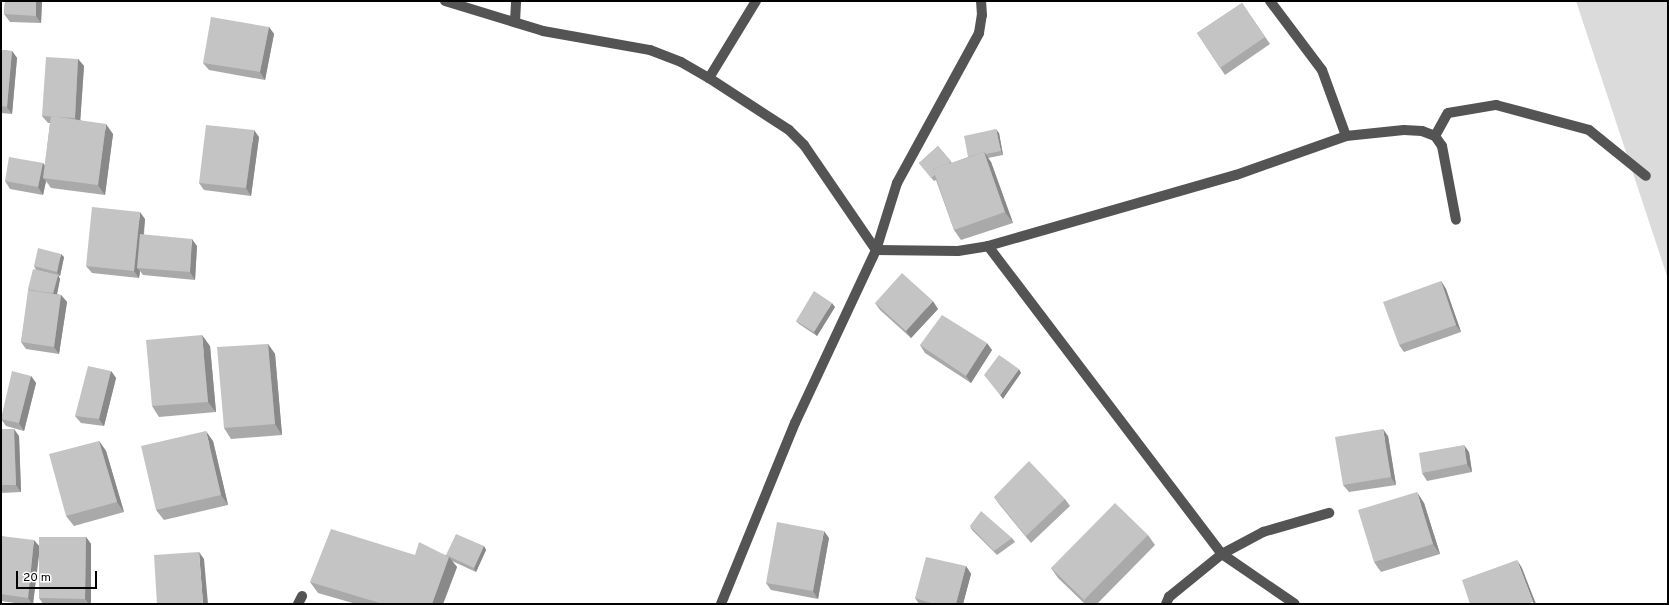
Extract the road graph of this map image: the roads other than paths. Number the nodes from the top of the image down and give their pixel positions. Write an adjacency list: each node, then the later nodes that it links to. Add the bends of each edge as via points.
1 (445, 1): 6 (street)
2 (516, 1): 6 (street)
3 (756, 1): 7 (street)
4 (981, 1): 13 (street, via 979,33 896,183)
5 (1270, 1): 8 (street, via 1322,70)
6 (515, 22): 7 (street, via 543,31 650,50 681,62)
7 (709, 78): 13 (street, via 789,130 804,145)
8 (1346, 136): 9 (street, via 1404,130 1422,131); 12 (street, via 1236,176)
9 (1435, 136): 10 (street, via 1448,113 1496,104 1589,130); 11 (street, via 1442,146)
10 (1646, 176)
11 (1456, 220)
12 (988, 246): 13 (street, via 958,251); 15 (street)
13 (876, 250): 16 (street, via 795,423)
14 (1329, 513): 15 (street, via 1263,532)
15 (1222, 554): 17 (street, via 1169,598); 18 (street)
16 (721, 604)
17 (1166, 604)
18 (1295, 604)

